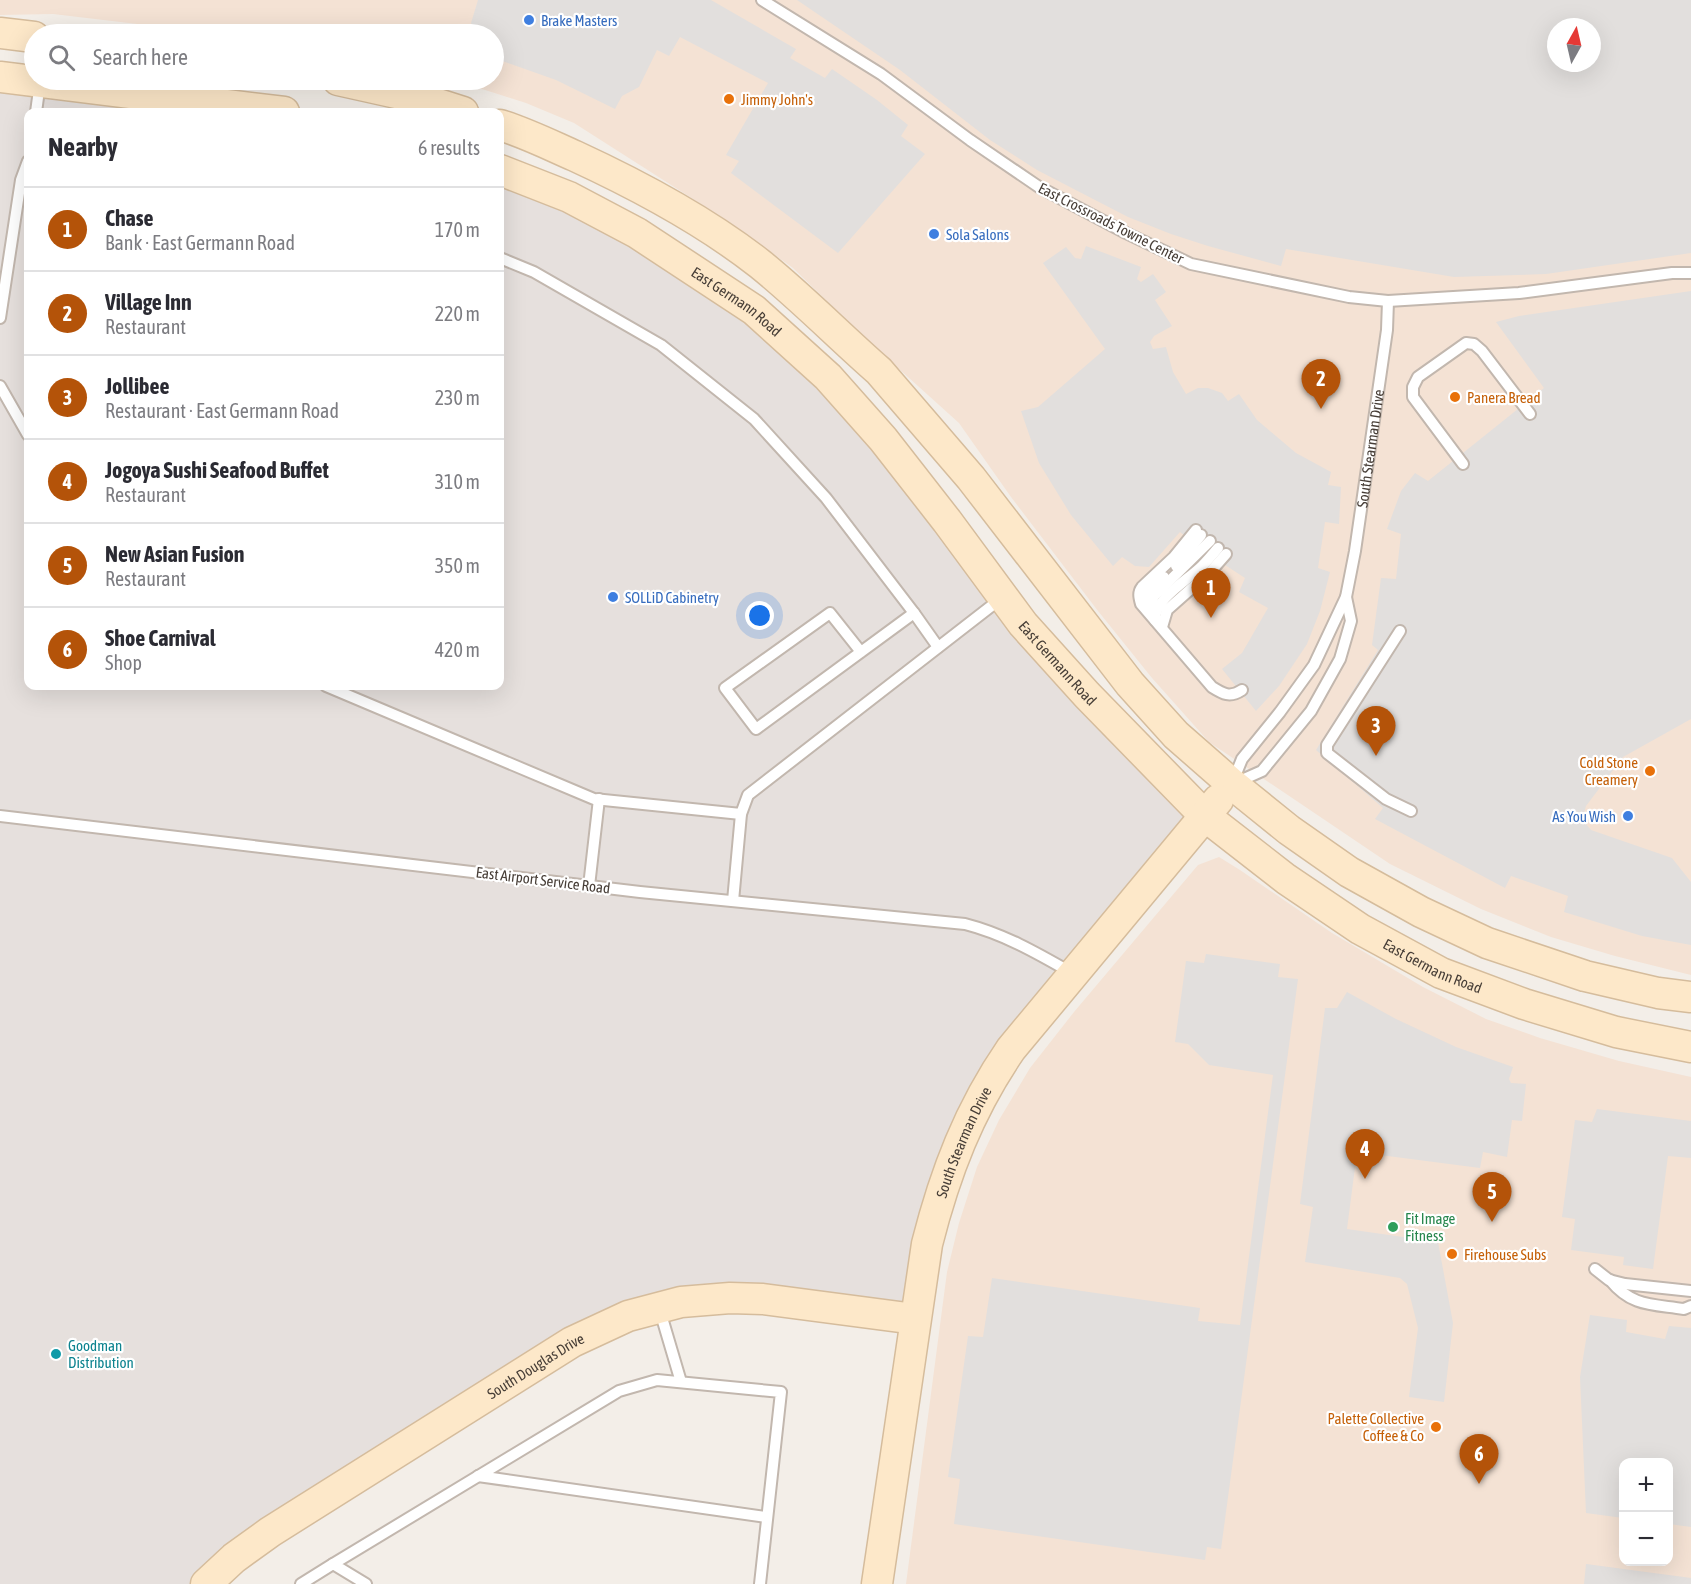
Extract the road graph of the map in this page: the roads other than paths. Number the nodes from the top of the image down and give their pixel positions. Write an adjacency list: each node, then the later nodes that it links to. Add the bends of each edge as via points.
1 (762, 0): 18 (lane, East Crossroads Towne Center, via 881,74 1039,187 1126,233 1191,264 1349,297)
2 (0, 33): 3 (main road)
3 (24, 36)
4 (0, 77): 5 (main road)
5 (24, 80)
6 (39, 90): 10 (lane)
7 (105, 90): 11 (main road)
8 (370, 90): 9 (main road)
9 (417, 105): 12 (main road)
10 (37, 108)
11 (251, 108)
12 (437, 108)
13 (504, 126): 21 (main road, via 599,167 711,229 760,264)
14 (24, 172): 20 (lane)
15 (504, 172): 19 (main road, East Germann Road, via 569,197 638,232)
16 (504, 260): 29 (lane, via 534,272 661,345 754,419 826,498)
17 (1691, 273): 18 (lane, East Crossroads Towne Center, via 1519,293)
18 (1388, 301): 28 (lane, South Stearman Drive, via 1387,330)
19 (744, 304): 21 (main road, via 776,308 861,378); 27 (main road, East Germann Road, via 828,377 947,521)
20 (0, 318)
21 (891, 385): 40 (main road, via 971,478 1130,684 1176,735)
22 (0, 386): 24 (lane)
23 (1530, 414): 25 (lane, via 1474,344 1466,343 1418,377 1413,397)
24 (24, 428)
25 (1463, 464)
26 (1210, 542): 30 (lane, via 1154,596); 30 (lane, via 1211,571 1167,610); 30 (lane, via 1173,557 1142,587 1139,591)
27 (1003, 597): 32 (lane); 45 (main road, East Germann Road, via 1093,702)
28 (1346, 597): 40 (lane, South Stearman Drive, via 1314,665 1242,759); 40 (lane, South Stearman Drive, via 1351,621 1340,659 1311,711 1262,771)
29 (914, 613): 32 (lane); 33 (lane)
30 (1152, 615): 37 (lane, via 1212,687 1224,694 1235,695)
31 (1400, 631): 42 (lane, via 1327,745 1327,753 1386,799)
32 (938, 647): 43 (lane, via 748,795)
33 (861, 652): 35 (lane); 39 (lane, via 830,613 756,672 725,688 756,729)
34 (824, 664): 35 (lane)
35 (831, 674): 39 (lane, via 803,688)
36 (335, 690): 41 (lane)
37 (1242, 690)
38 (777, 699): 39 (lane)
39 (784, 709)
40 (1232, 784): 45 (main road, South Stearman Drive); 49 (main road, via 1349,872 1487,943 1586,976)
41 (599, 799): 43 (lane); 46 (lane)
42 (1411, 811)
43 (741, 814): 47 (lane)
44 (0, 816): 46 (lane, East Airport Service Road)
45 (1205, 816): 48 (main road, South Stearman Drive); 50 (main road, East Germann Road, via 1326,907 1441,973 1616,1032)
46 (590, 886): 47 (lane, East Airport Service Road)
47 (733, 901): 48 (lane, East Airport Service Road, via 965,924 992,930)
48 (1075, 974): 56 (main road, South Stearman Drive, via 1011,1049 971,1117 938,1201)
49 (1691, 997)
50 (1691, 1047)
51 (1595, 1269): 52 (lane)
52 (1610, 1280): 53 (lane); 54 (lane, via 1634,1302 1684,1309)
53 (1691, 1291)
54 (1691, 1306)
55 (658, 1307): 56 (main road, South Douglas Drive, via 707,1299 763,1299); 57 (lane); 61 (main road, South Douglas Drive, via 572,1342 270,1532)
56 (915, 1319): 65 (main road, South Stearman Drive)
57 (681, 1382): 58 (lane, via 657,1380 618,1391); 59 (lane, via 781,1392)
58 (478, 1476): 59 (lane); 60 (lane)
59 (766, 1516): 64 (lane)
60 (333, 1564): 62 (lane); 63 (lane)
61 (206, 1584)
62 (302, 1584)
63 (366, 1584)
64 (760, 1584)
65 (878, 1584)

